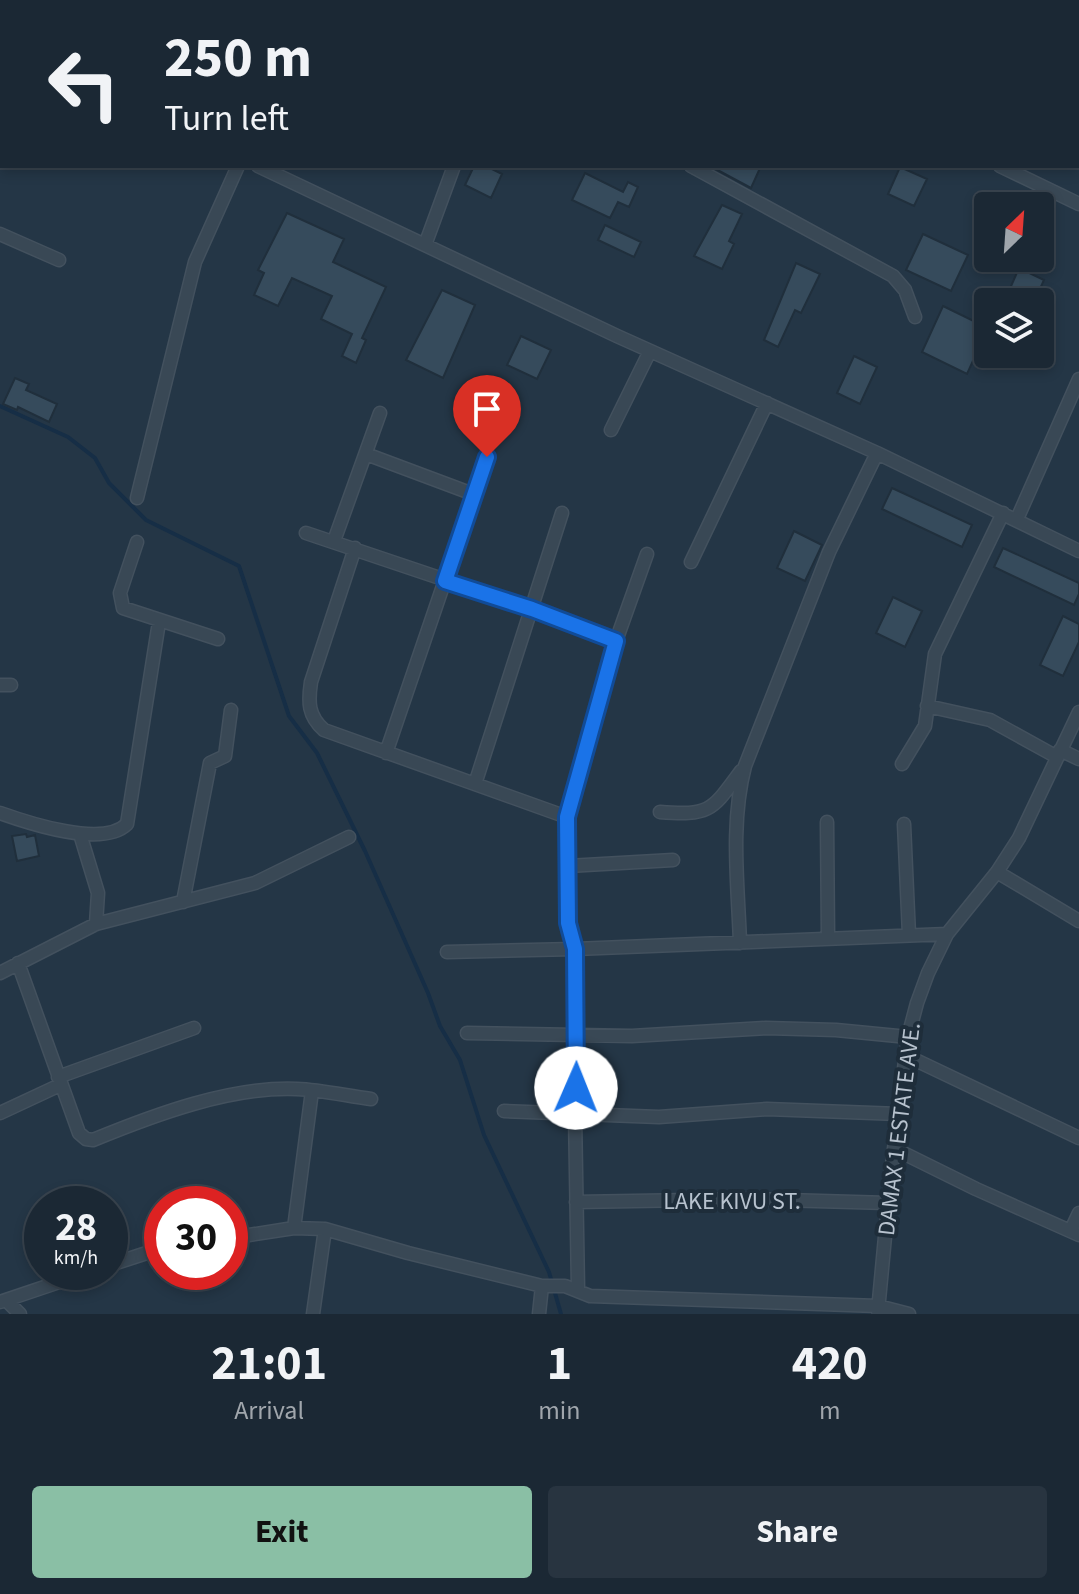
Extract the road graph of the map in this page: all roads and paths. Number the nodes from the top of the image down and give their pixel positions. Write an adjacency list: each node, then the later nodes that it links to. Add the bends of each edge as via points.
1 (237, 168): 20 (street, via 195,262)
2 (262, 168): 8 (street)
3 (453, 168): 8 (street)
4 (695, 168): 10 (street, via 893,276)
5 (1004, 168): 6 (street)
6 (1079, 204)
7 (0, 234): 9 (street)
8 (425, 245): 11 (street)
9 (59, 260)
10 (915, 317)
11 (650, 351): 13 (street); 15 (street)
12 (1079, 379): 23 (street)
13 (767, 403): 16 (street); 30 (street)
14 (380, 413): 17 (street)
15 (611, 430)
16 (877, 453): 22 (street); 43 (street, via 829,552)
17 (366, 454): 19 (street); 25 (street)
18 (487, 457): 19 (street)
19 (473, 494): 31 (street)
20 (137, 498)
21 (562, 513): 32 (street)
22 (1003, 513): 23 (street); 36 (street, via 935,654)
23 (1017, 519): 28 (street)
24 (306, 533): 25 (street)
25 (334, 541): 27 (street)
26 (137, 542): 33 (street, via 120,602)
27 (355, 548): 31 (street); 39 (street, via 311,682 310,711 324,730)
28 (1079, 551)
29 (647, 554): 35 (street)
30 (691, 562)
31 (445, 581): 32 (street); 39 (street)
32 (532, 609): 35 (street); 44 (street)
33 (159, 622): 34 (street); 50 (street, via 127,824 117,831)
34 (218, 639)
35 (616, 641): 47 (street)
36 (927, 706): 40 (street, via 990,720); 42 (street, via 925,726)
37 (231, 710): 55 (street, via 225,756 210,763)
38 (1079, 712): 40 (street, DAMAX 1 ESTATE AVE.)
39 (386, 753): 44 (street)
40 (1059, 753): 41 (street); 54 (street, DAMAX 1 ESTATE AVE.)
41 (1079, 759)
42 (902, 764)
43 (745, 766): 45 (street, via 704,812); 61 (street, via 736,821)
44 (475, 784): 47 (street)
45 (660, 812)
46 (0, 813): 50 (street)
47 (567, 817): 53 (street)
48 (827, 822): 60 (street)
49 (904, 824): 59 (street)
50 (80, 834): 57 (street, via 98,893)
51 (349, 837): 55 (street, via 255,883)
52 (673, 860): 53 (street)
53 (568, 866): 62 (street, via 568,923)
54 (997, 872): 56 (street); 58 (street, DAMAX 1 ESTATE AVE.)
55 (183, 902): 57 (street)
56 (1079, 921)
57 (96, 924): 64 (street)
58 (947, 934): 59 (street); 69 (street, DAMAX 1 ESTATE AVE.)
59 (909, 935): 60 (street)
60 (828, 939): 61 (street)
61 (740, 943): 62 (street)
62 (575, 949): 63 (street); 68 (street)
63 (447, 952)
64 (18, 963): 65 (street); 71 (street)
65 (0, 973)
66 (194, 1028): 71 (street)
67 (467, 1033): 68 (street)
68 (577, 1035): 69 (street, via 766,1028); 76 (street)
69 (908, 1037): 70 (street, DAMAX 1 ESTATE AVE.)
70 (907, 1056): 77 (street, DAMAX 1 ESTATE AVE.); 78 (street)
71 (59, 1081): 72 (street, via 79,1133 93,1140 148,1117 241,1093); 75 (street)
72 (312, 1091): 73 (street); 83 (street)
73 (371, 1099)
74 (504, 1111): 76 (street)
75 (0, 1113)
76 (575, 1114): 77 (street, via 659,1117 767,1109); 80 (street)
77 (899, 1114): 79 (street, DAMAX 1 ESTATE AVE.)
78 (1079, 1138)
79 (895, 1149): 81 (street, DAMAX 1 ESTATE AVE.); 85 (street)
80 (576, 1202): 81 (street, LAKE KIVU ST.); 88 (street)
81 (888, 1203): 91 (street, DAMAX 1 ESTATE AVE.)
82 (1079, 1213): 85 (street)
83 (294, 1228): 84 (street); 86 (street)
84 (325, 1229): 87 (street); 93 (street)
85 (1075, 1232)
86 (248, 1235)
87 (545, 1286): 88 (street); 94 (street)
88 (572, 1288): 91 (street, via 590,1296)
89 (36, 1290): 90 (street)
90 (3, 1301): 92 (street)
91 (878, 1310): 95 (street)
92 (20, 1314)
93 (313, 1314)
94 (539, 1314)
95 (909, 1314)

